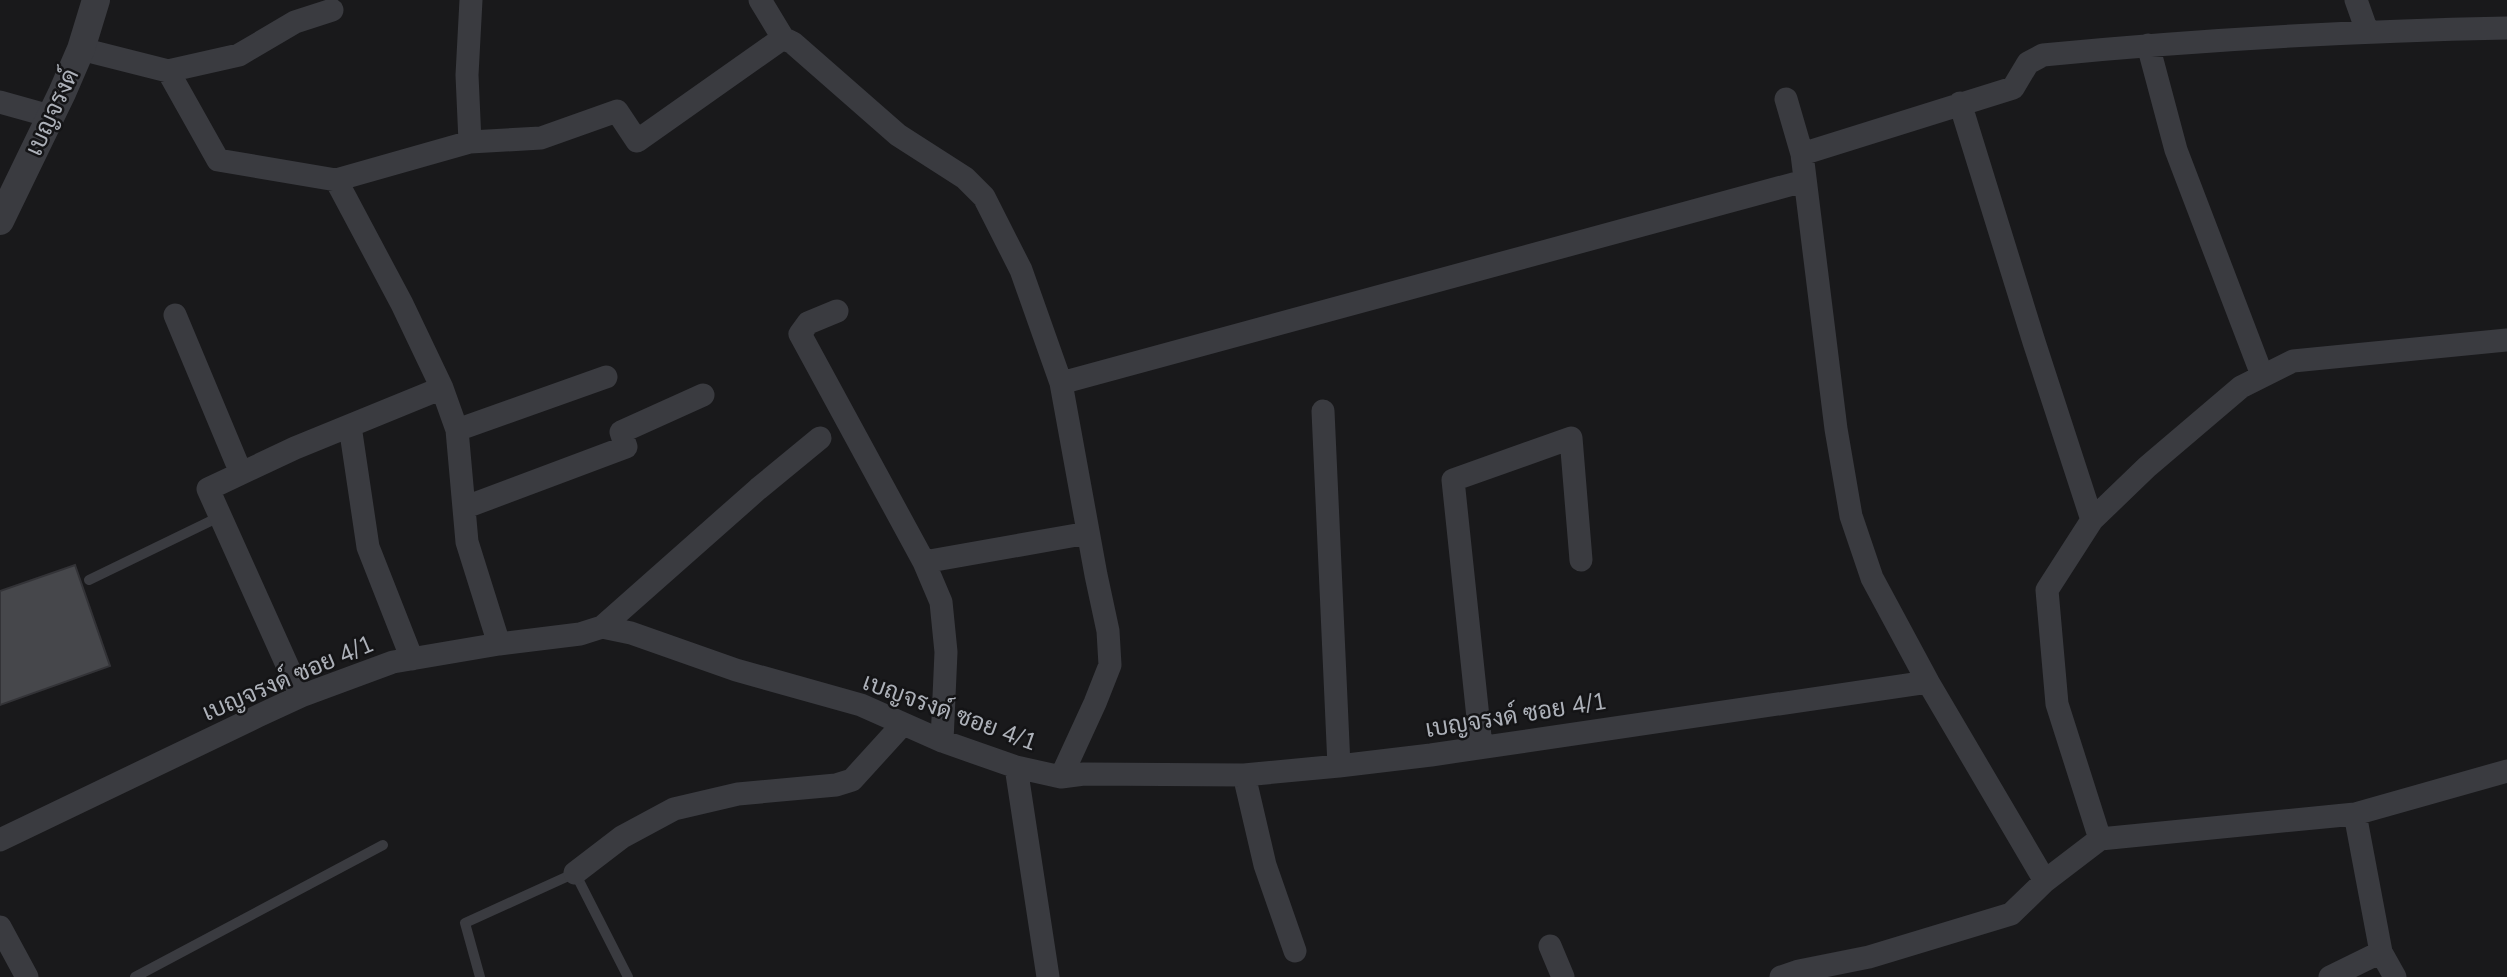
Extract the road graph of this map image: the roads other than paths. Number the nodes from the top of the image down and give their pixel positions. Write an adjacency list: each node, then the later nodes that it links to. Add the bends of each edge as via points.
1 (96, 0): 10 (street, เบญจรงด์)
2 (471, 0): 16 (street)
3 (760, 0): 8 (street)
4 (2356, 0): 7 (street)
5 (332, 10): 11 (street, via 295,22 239,55)
6 (2507, 28): 7 (street)
7 (2367, 32): 9 (street)
8 (783, 37): 16 (street, via 637,141 617,111 541,138); 26 (street, via 898,135 965,178 984,197 1021,270)
9 (2148, 45): 14 (street, via 2043,55 2028,63 2013,88); 24 (street, via 2175,150)
10 (81, 50): 11 (street); 15 (street, เบญจรงด์)
11 (168, 71): 18 (street, via 218,160)
12 (1786, 99): 17 (street)
13 (0, 102): 15 (street)
14 (1960, 103): 17 (street); 36 (street)
15 (50, 116): 20 (street, เบญจรงด์)
16 (470, 142): 18 (street)
17 (1802, 154): 19 (street)
18 (337, 180): 27 (street)
19 (1804, 181): 26 (street); 44 (street, via 1851,516 1872,578)
20 (0, 221)
21 (837, 311): 39 (street, via 808,323 800,334)
22 (175, 315): 33 (street)
23 (2507, 340): 24 (street, via 2293,361)
24 (2262, 375): 36 (street, via 2241,387 2147,467)
25 (606, 377): 31 (street)
26 (1061, 383): 37 (street)
27 (442, 388): 30 (street); 31 (street)
28 (703, 395): 34 (street, via 621,432 626,447)
29 (1323, 411): 49 (street)
30 (350, 426): 33 (street); 43 (street, via 368,547)
31 (457, 430): 34 (street)
32 (820, 438): 41 (street)
33 (241, 473): 35 (street, via 208,489)
34 (466, 507): 42 (street, via 467,542)
35 (221, 516): 40 (lane); 45 (street)
36 (2092, 520): 55 (street, via 2047,590 2057,704)
37 (1088, 533): 39 (street); 53 (street, via 1108,631 1110,665)
38 (1581, 560): 48 (street, via 1570,438 1453,480)
39 (924, 562): 47 (street, via 941,602 946,652)
40 (89, 580)
41 (602, 627): 42 (street, เบญจรงด์ ซอย 4/1); 46 (street, เบญจรงด์ ซอย 4/1, via 860,705)
42 (499, 644): 43 (street, เบญจรงด์ ซอย 4/1)
43 (412, 659): 45 (street, เบญจรงด์ ซอย 4/1)
44 (1928, 682): 48 (street, เบญจรงด์ ซอย 4/1); 59 (street)
45 (301, 696): 56 (street, เบญจรงด์ ซอย 4/1)
46 (904, 724): 47 (street, เบญจรงด์ ซอย 4/1); 58 (street, via 852,780 738,794 674,809 622,837)
47 (942, 741): 50 (street, เบญจรงด์ ซอย 4/1)
48 (1480, 746): 49 (street, เบญจรงด์ ซอย 4/1)
49 (1339, 766): 52 (street, เบญจรงด์ ซอย 4/1)
50 (1016, 767): 53 (street, เบญจรงด์ ซอย 4/1); 69 (street)
51 (2507, 771): 54 (street)
52 (1244, 775): 53 (street, เบญจรงด์ ซอย 4/1); 62 (street, via 1265,865)
53 (1061, 777)
54 (2354, 814): 55 (street); 63 (street)
55 (2100, 839): 59 (street)
56 (0, 840)
57 (383, 845): 66 (lane)
58 (575, 873): 67 (lane, via 465,923); 68 (lane)
59 (2045, 881): 64 (street, via 2011,914)
60 (0, 927): 65 (street)
61 (1550, 946): 70 (street)
62 (1295, 951)
63 (2381, 951): 71 (street); 72 (street)
64 (1793, 975)
65 (27, 977)
66 (135, 977)
67 (480, 977)
68 (628, 977)
69 (1048, 977)
70 (1563, 977)
71 (2330, 977)
72 (2395, 977)

